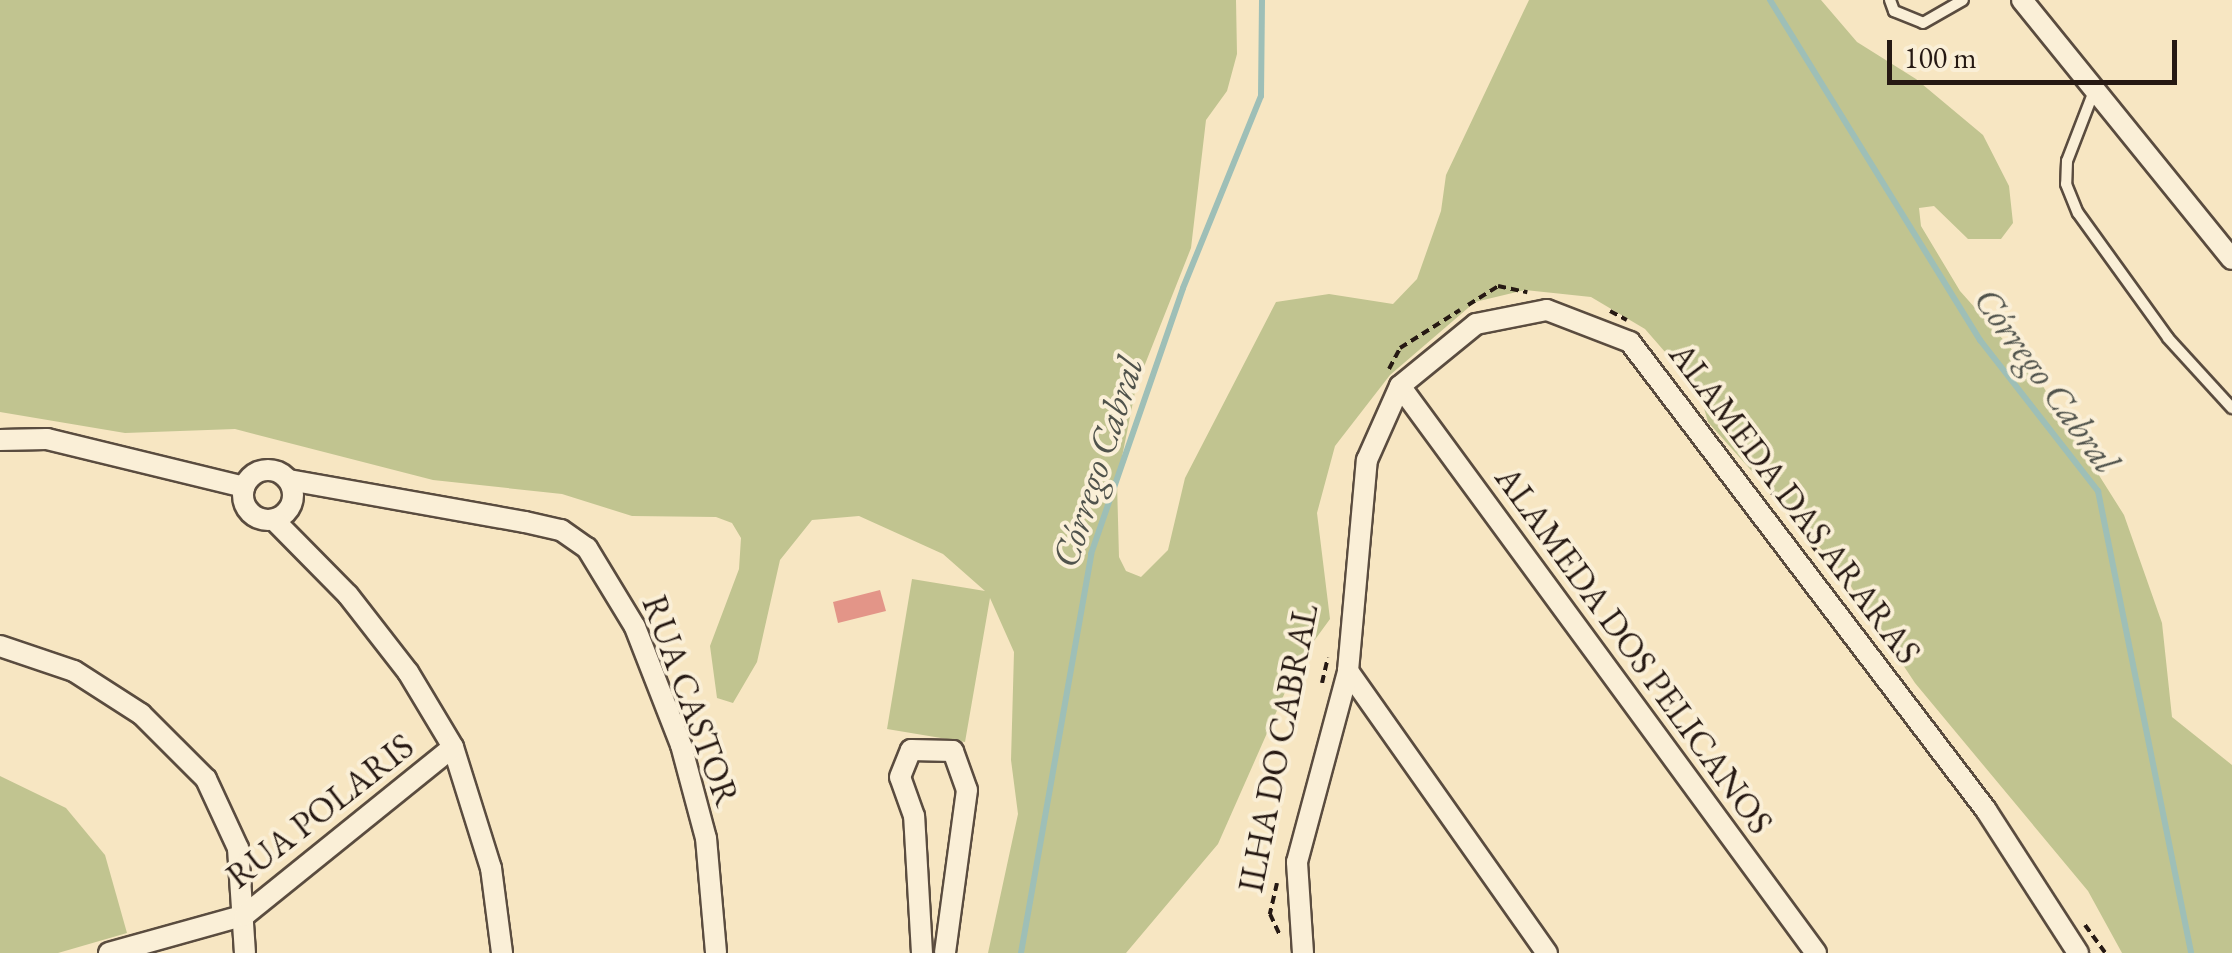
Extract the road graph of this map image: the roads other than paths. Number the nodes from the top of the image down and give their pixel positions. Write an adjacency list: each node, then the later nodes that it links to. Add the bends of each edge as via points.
1 (1890, 0): 2 (lane, via 1894,11 1923,23)
2 (1963, 0)
3 (2022, 0): 4 (street)
4 (2094, 92): 5 (street); 7 (lane, via 2067,160 2066,184 2078,213 2168,338)
5 (2232, 260)
6 (1391, 383): 13 (street, ALAMEDA DAS ARARAS, via 1367,460); 24 (street, ALAMEDA DOS PELICANOS); 25 (street, ALAMEDA DAS ARARAS, via 1476,324 1547,310 1630,342 1975,795)
7 (2232, 408)
8 (0, 440): 10 (street, via 48,438)
9 (288, 480): 10 (street, via 264,470); 11 (street, via 293,500); 19 (street, RUA CASTOR, via 561,530 587,548 636,626 681,745 706,838)
10 (244, 487): 11 (street, via 249,512)
11 (274, 520): 14 (street, via 348,595 408,672)
12 (0, 646): 15 (street, via 74,671 142,714 206,780 238,848)
13 (1348, 671): 22 (street, ALAMEDA DAS ARARAS, via 1297,862); 23 (street)
14 (453, 747): 15 (street, RUA POLARIS); 18 (street, via 491,868)
15 (245, 916): 16 (street, RUA POLARIS); 17 (street)
16 (108, 953)
17 (245, 953)
18 (502, 953)
19 (716, 953)
20 (922, 953): 21 (street, via 918,854 900,777 911,750 953,751 968,790)
21 (945, 953)
22 (1302, 953)
23 (1547, 953)
24 (1816, 953)
25 (2078, 953)

